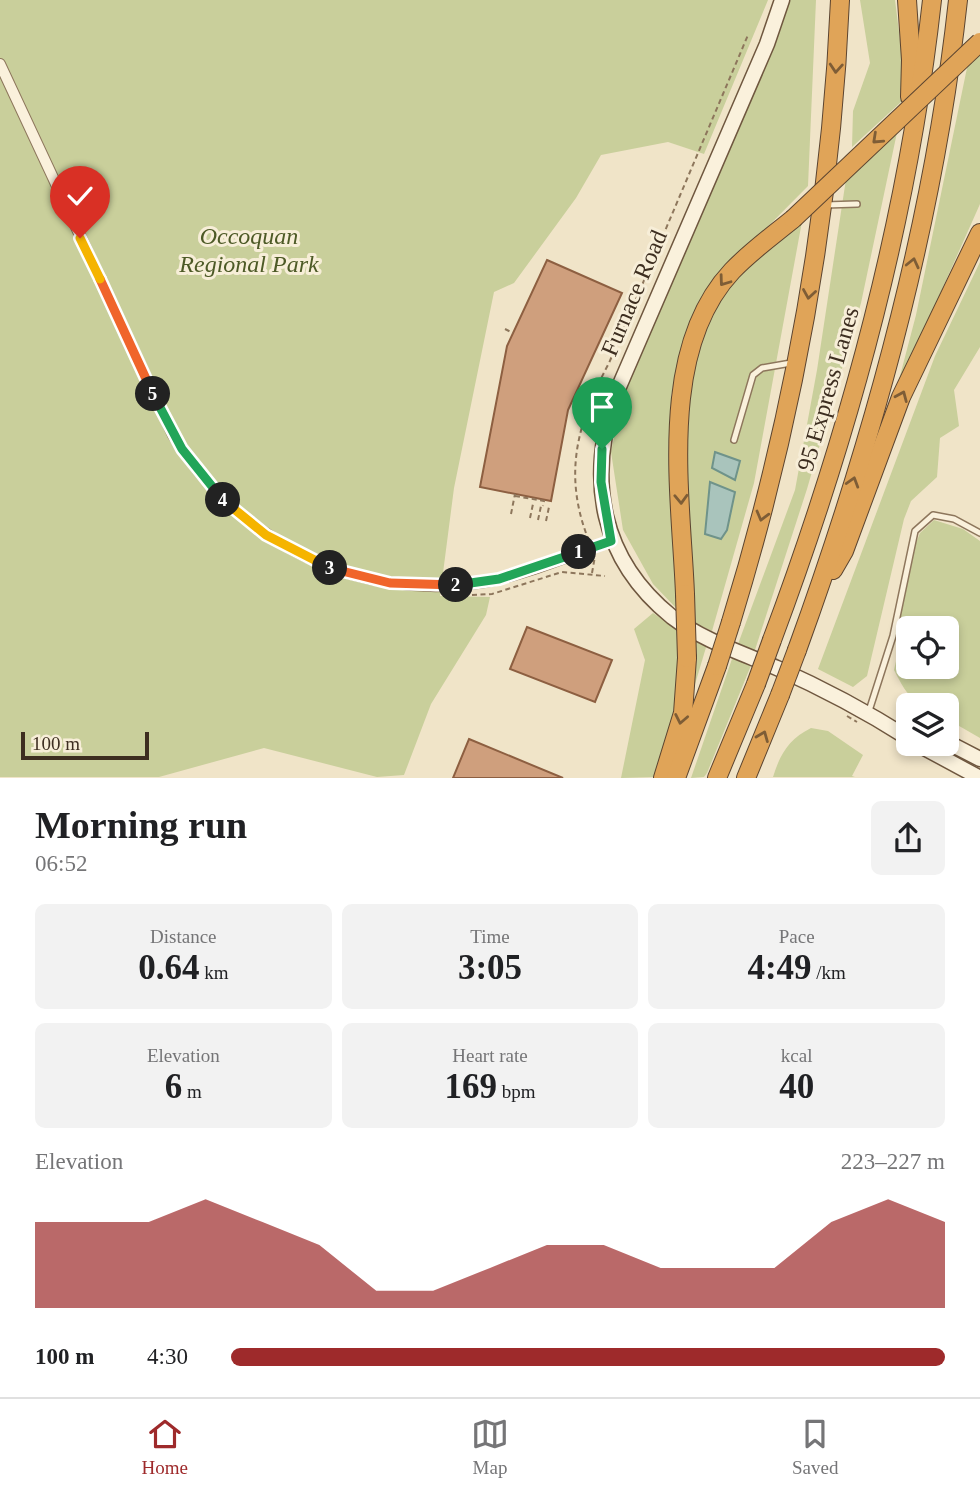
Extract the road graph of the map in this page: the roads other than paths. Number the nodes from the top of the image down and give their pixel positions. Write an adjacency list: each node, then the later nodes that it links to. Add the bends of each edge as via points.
1 (782, 0): 15 (main road, Furnace Road, via 608,418 601,466)
2 (840, 0): 10 (highway, one-way to 10)
3 (907, 0): 8 (highway, via 911,60)
4 (932, 0): 8 (highway, 95 Express Lanes)
5 (958, 0): 16 (highway, one-way to 5, via 867,436 912,268 945,98)
6 (980, 42): 23 (highway, one-way to 23, bridge, via 726,278 701,320 687,357 679,417 687,657 683,713)
7 (0, 64): 15 (street, via 173,435 207,484 245,520 313,561 364,578 412,586 499,579)
8 (907, 174): 25 (highway, 95 Express Lanes, bridge, via 867,346 805,552)
9 (857, 204): 10 (lane)
10 (822, 205): 12 (highway, one-way to 12)
11 (980, 233): 16 (highway, one-way to 11, via 844,551 901,397)
12 (797, 362): 13 (lane, via 762,368 753,375); 24 (highway, one-way to 24, bridge, via 769,489 731,622)
13 (734, 440)
14 (980, 533): 17 (lane, via 954,519 933,515 915,531)
15 (611, 541): 17 (main road, Furnace Road, via 647,592 686,626)
16 (809, 617): 26 (highway, one-way to 16, bridge)
17 (874, 717): 18 (main road, Furnace Road); 19 (main road, Furnace Road)
18 (896, 722)
19 (896, 731)
20 (959, 749): 22 (main road)
21 (939, 756): 27 (main road)
22 (980, 760)
23 (663, 778)
24 (676, 778)
25 (718, 778)
26 (746, 778)
27 (980, 778)

